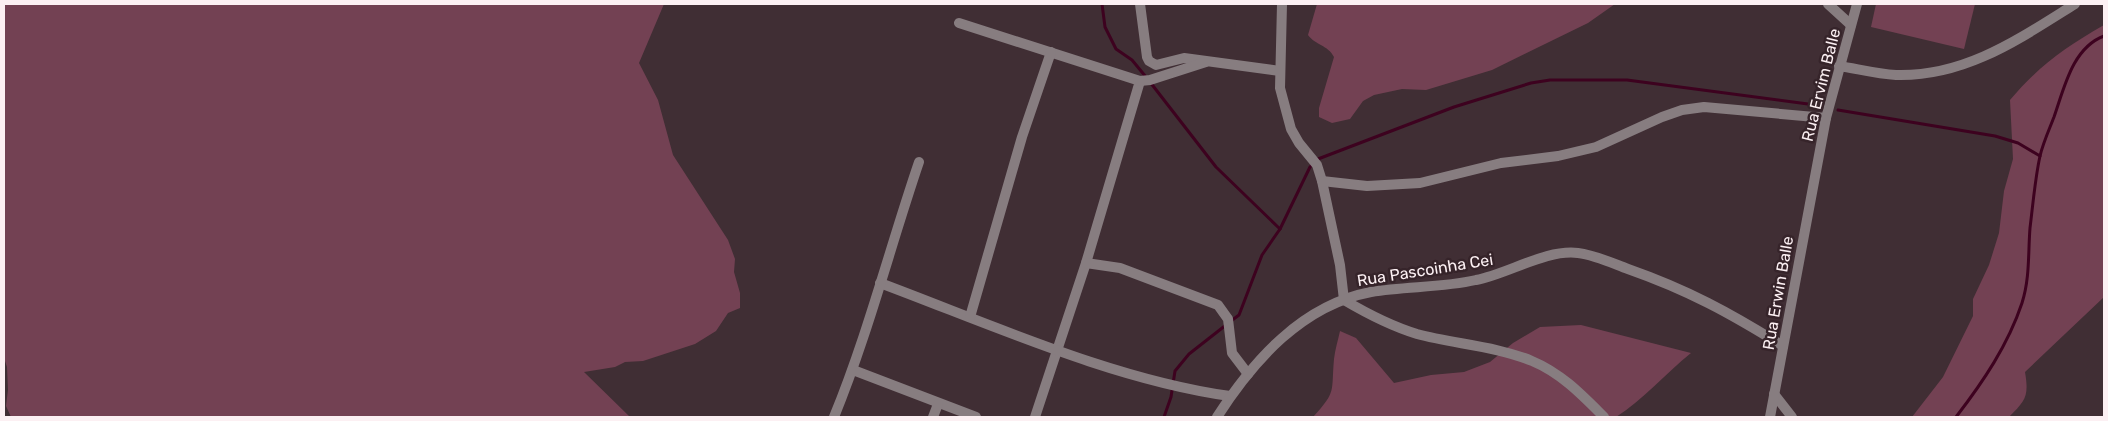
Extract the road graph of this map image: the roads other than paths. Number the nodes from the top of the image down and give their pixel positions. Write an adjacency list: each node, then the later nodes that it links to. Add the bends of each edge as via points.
1 (1140, 4): 9 (street, via 1149,61 1156,65 1184,58)
2 (1282, 4): 11 (street)
3 (1828, 4): 7 (street)
4 (1857, 4): 7 (street, Rua Ervim Balle)
5 (2075, 4): 10 (street, via 2006,46 1954,68 1896,75)
6 (959, 23): 8 (street)
7 (1851, 26): 10 (street, Rua Ervim Balle)
8 (1051, 52): 12 (street); 20 (street, via 1022,137)
9 (1210, 60): 11 (street); 12 (street)
10 (1839, 66): 13 (street, Rua Ervim Balle)
11 (1280, 71): 16 (street, via 1280,88 1291,129 1317,165)
12 (1140, 81): 17 (street)
13 (1826, 118): 15 (street, Rua Ervim Balle); 16 (street, via 1704,107 1662,117 1596,147 1558,156 1501,163 1420,183 1367,186)
14 (919, 162): 18 (street)
15 (1815, 174): 21 (street, Rua Erwin Balle)
16 (1322, 181): 19 (street)
17 (1086, 262): 22 (street); 24 (street, via 1120,268 1218,305 1228,319 1232,353)
18 (880, 283): 20 (street); 23 (street)
19 (1344, 300): 21 (street, Rua Pascoinha Cei, via 1371,292 1496,276 1544,258 1577,253 1687,291); 24 (street, Rua Pascoinha Cei, via 1320,310 1280,339); 33 (street, via 1417,334 1532,361 1574,387)
20 (970, 316): 22 (street)
21 (1783, 346): 25 (street, Rua Erwin Balle)
22 (1057, 349): 26 (street, via 1162,382); 31 (street)
23 (853, 370): 27 (street); 28 (street)
24 (1248, 374): 26 (street, Rua Pascoinha Cei)
25 (1774, 394): 34 (street, Rua Erwin Balle); 35 (street)
26 (1230, 396): 32 (street, Rua Pascoinha Cei)
27 (938, 404): 29 (street); 30 (street)
28 (834, 417)
29 (933, 417)
30 (976, 417)
31 (1035, 417)
32 (1217, 417)
33 (1604, 417)
34 (1770, 417)
35 (1792, 417)

